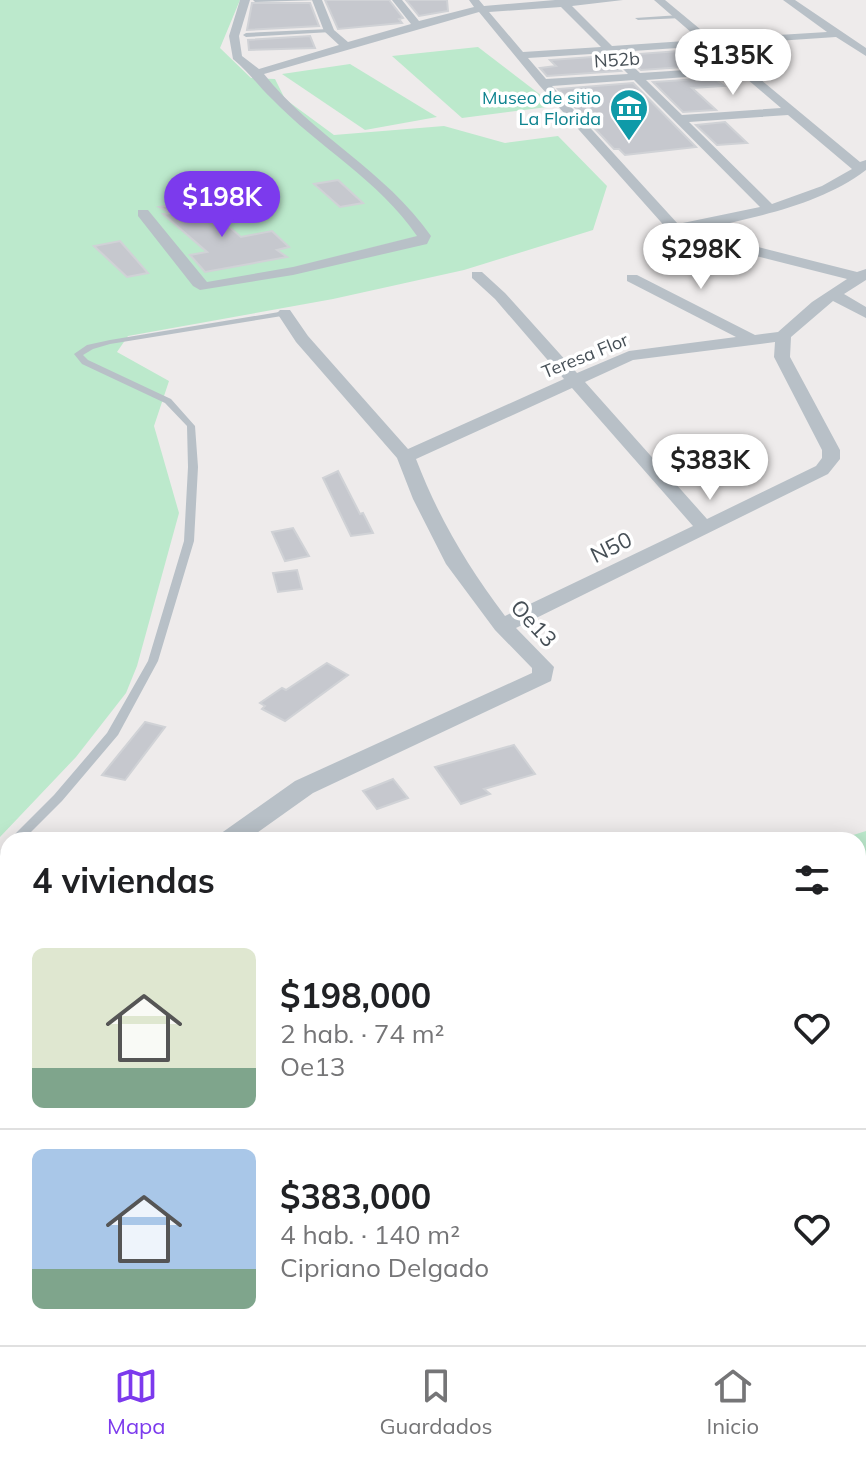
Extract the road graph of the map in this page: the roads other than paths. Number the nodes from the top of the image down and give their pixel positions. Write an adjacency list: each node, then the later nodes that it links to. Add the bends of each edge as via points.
1 (317, 0): 6 (lane); 14 (street)
2 (397, 0): 13 (street)
3 (618, 0): 7 (street)
4 (659, 0): 10 (street)
5 (788, 0): 15 (street)
6 (250, 1): 23 (street, via 234,36 237,57)
7 (562, 2): 8 (street); 19 (street)
8 (478, 4): 13 (street); 21 (street)
9 (645, 13): 12 (lane)
10 (680, 17): 12 (lane); 17 (street)
11 (638, 18): 12 (lane)
12 (651, 18)
13 (416, 24): 18 (street)
14 (329, 31): 16 (lane); 18 (street)
15 (837, 34): 17 (street); 20 (street)
16 (246, 35)
17 (710, 42): 19 (street); 22 (street)
18 (345, 45): 23 (street)
19 (610, 49): 21 (street); 24 (street)
20 (866, 53)
21 (522, 55): 25 (street)
22 (742, 70): 24 (street, N52b); 26 (street)
23 (257, 73): 30 (street, via 276,97 411,217 422,241 205,287)
24 (635, 76): 25 (street, N52b); 27 (street)
25 (543, 83): 31 (street)
26 (791, 111): 27 (street); 28 (street)
27 (678, 119): 29 (street)
28 (863, 167): 29 (street, via 822,190)
29 (768, 208): 31 (street)
30 (143, 213)
31 (678, 230): 33 (street)
32 (477, 275): 40 (street)
33 (861, 275): 35 (street)
34 (632, 278): 39 (street)
35 (832, 294): 37 (street); 38 (street)
36 (285, 313): 41 (street, Oe13); 44 (lane, via 110,342 78,354 168,401 191,426 189,541 153,661 112,735)
37 (866, 313)
38 (783, 336): 39 (street, Teresa Flor); 42 (street, N50, via 782,357 831,459 822,470)
39 (753, 340): 40 (street, Teresa Flor, via 629,356)
40 (574, 381): 41 (street, Teresa Flor); 42 (street)
41 (406, 457): 43 (street, Oe13, via 456,564)
42 (705, 528): 43 (street, N50)
43 (502, 626): 45 (street, Oe13, via 543,667 540,679 304,787)
44 (23, 832)
45 (240, 832)

